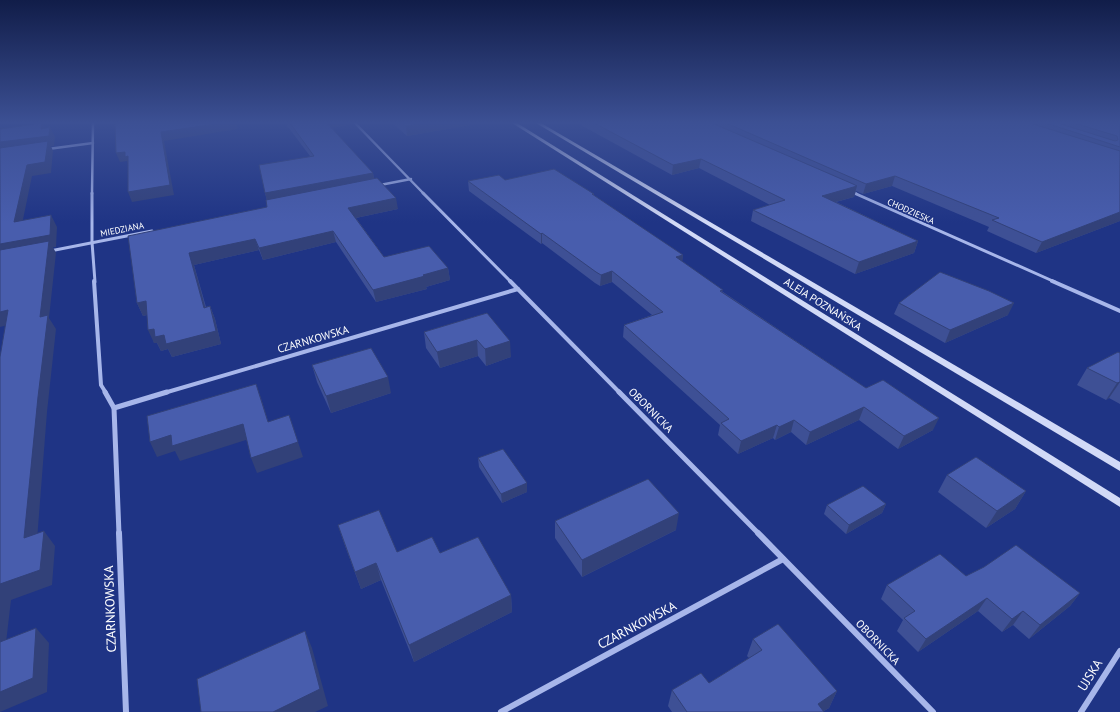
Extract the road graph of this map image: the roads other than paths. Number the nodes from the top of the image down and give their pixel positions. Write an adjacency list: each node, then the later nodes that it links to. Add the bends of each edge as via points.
1 (93, 156): 9 (street, CZARNKOWSKA)
2 (388, 156): 5 (street, OBORNICKA)
3 (567, 156): 15 (main road, ALEJA POZNAŃSKA)
4 (594, 156): 14 (main road, ALEJA POZNAŃSKA)
5 (411, 179): 6 (street); 11 (street, OBORNICKA)
6 (372, 187)
7 (847, 190): 12 (street, CHODZIESKA)
8 (154, 230): 9 (street, MIEDZIANA)
9 (92, 242): 10 (street, MIEDZIANA); 13 (street, CZARNKOWSKA, via 102,385)
10 (46, 252)
11 (518, 290): 13 (street, CZARNKOWSKA); 16 (street, OBORNICKA)
12 (1120, 311)
13 (114, 408): 18 (street, CZARNKOWSKA)
14 (1120, 467)
15 (1120, 502)
16 (784, 559): 19 (street, CZARNKOWSKA); 20 (street, OBORNICKA)
17 (1120, 650): 21 (street, UJSKA)
18 (126, 712)
19 (501, 712)
20 (932, 712)
21 (1081, 712)

